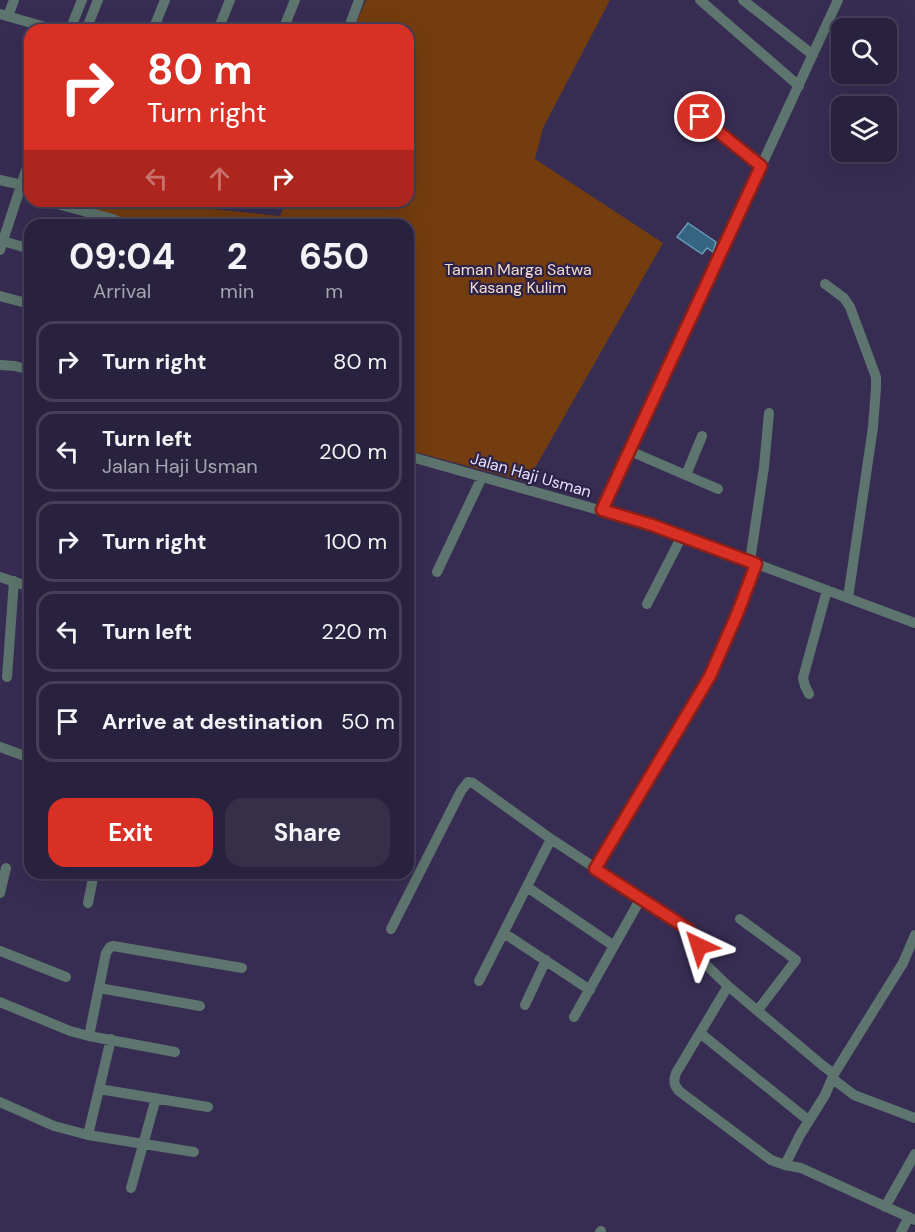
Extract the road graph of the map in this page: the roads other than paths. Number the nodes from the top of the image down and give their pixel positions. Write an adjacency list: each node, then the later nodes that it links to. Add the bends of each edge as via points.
1 (14, 0): 11 (street)
2 (82, 0): 13 (street)
3 (98, 0): 14 (street)
4 (165, 0): 15 (street)
5 (230, 0): 16 (street)
6 (295, 0): 17 (street)
7 (359, 0): 18 (street)
8 (700, 0): 20 (street)
9 (743, 0): 19 (street)
10 (838, 0): 19 (street)
11 (4, 15): 12 (street)
12 (35, 24)
13 (72, 24)
14 (88, 24)
15 (155, 24)
16 (220, 24)
17 (285, 24)
18 (350, 24)
19 (813, 55): 20 (street)
20 (799, 86): 22 (street)
21 (700, 117): 22 (street)
22 (761, 166): 36 (street)
23 (0, 180): 24 (street)
24 (24, 192): 27 (street)
25 (68, 207): 26 (street)
26 (113, 219)
27 (2, 246): 28 (street)
28 (24, 248)
29 (825, 284): 49 (street, via 850,307 876,377 873,427)
30 (0, 296): 31 (street)
31 (24, 302)
32 (0, 365): 33 (street)
33 (24, 368)
34 (769, 413): 43 (street)
35 (702, 435): 38 (street)
36 (630, 451): 38 (street); 41 (street)
37 (414, 458): 39 (street, Jalan Haji Usman)
38 (686, 475): 40 (street)
39 (482, 477): 41 (street, Jalan Haji Usman); 44 (street)
40 (718, 489)
41 (602, 510): 42 (street, Jalan Haji Usman)
42 (682, 536): 43 (street, Jalan Haji Usman); 50 (street)
43 (753, 562): 48 (street, Jalan Haji Usman); 58 (street, via 738,612 710,676)
44 (437, 572)
45 (0, 577): 46 (street)
46 (14, 581): 47 (street); 52 (street)
47 (24, 585)
48 (827, 590): 49 (street, Jalan Haji Usman); 53 (street, via 803,678)
49 (848, 598): 51 (street, Jalan Haji Usman)
50 (647, 604)
51 (915, 623)
52 (7, 677)
53 (809, 694)
54 (0, 747): 55 (street)
55 (24, 756)
56 (551, 839): 58 (street); 60 (street); 65 (street, via 468,782)
57 (6, 868): 61 (street)
58 (595, 869): 62 (street)
59 (93, 879): 63 (street)
60 (527, 887): 66 (street); 68 (street)
61 (0, 894)
62 (641, 898): 68 (street); 74 (street, via 688,929 698,940 701,960)
63 (88, 903)
64 (740, 919): 80 (street, via 796,960)
65 (391, 929)
66 (504, 933): 70 (street); 73 (street)
67 (915, 935): 86 (street, via 903,963)
68 (614, 946): 76 (street)
69 (0, 951): 72 (street)
70 (546, 960): 76 (street); 78 (street)
71 (242, 968): 75 (street, via 113,946 107,950)
72 (66, 977)
73 (479, 981)
74 (728, 986): 80 (street); 82 (street)
75 (99, 988): 79 (street); 83 (street)
76 (590, 990): 81 (street)
77 (0, 1002): 83 (street)
78 (525, 1005)
79 (200, 1006)
80 (758, 1010): 86 (street)
81 (574, 1017)
82 (700, 1033): 92 (street); 97 (street, via 676,1073 675,1085 771,1160)
83 (88, 1036): 84 (street)
84 (111, 1040): 85 (street); 87 (street)
85 (175, 1052)
86 (833, 1077): 91 (street, via 854,1095); 92 (street)
87 (99, 1089): 88 (street); 93 (street)
88 (156, 1098): 90 (street); 94 (street)
89 (0, 1102): 93 (street, via 54,1126)
90 (208, 1107)
91 (915, 1118)
92 (808, 1120): 97 (street)
93 (88, 1135): 94 (street)
94 (143, 1144): 95 (street); 98 (street)
95 (194, 1152)
96 (915, 1154): 99 (street)
97 (785, 1165): 99 (street, via 801,1168)
98 (131, 1188)
99 (885, 1207): 100 (street)
100 (912, 1219): 101 (street)
101 (901, 1232)

